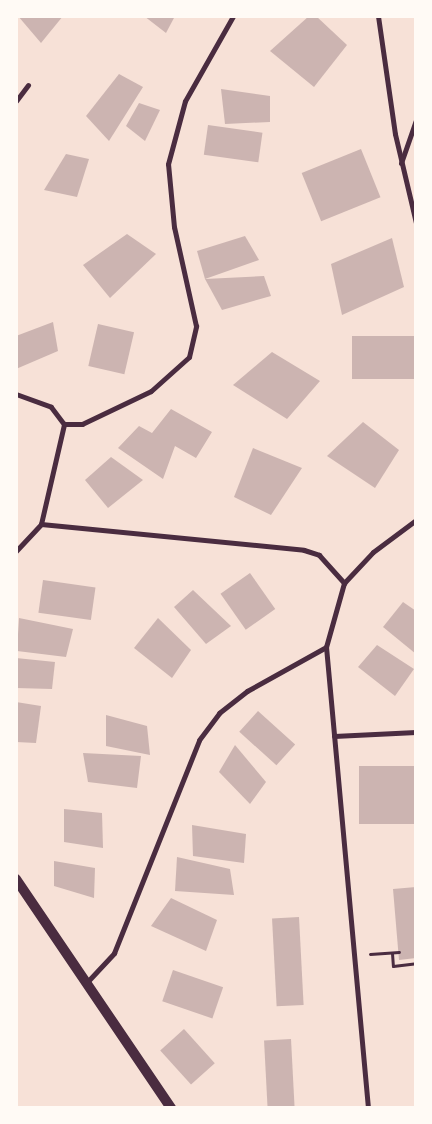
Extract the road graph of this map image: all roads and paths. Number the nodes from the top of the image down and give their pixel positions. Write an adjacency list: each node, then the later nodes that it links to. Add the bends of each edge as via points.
1 (233, 16): 9 (street, via 185,100 168,164 174,227 196,326 189,357 151,391 82,424)
2 (378, 16): 6 (street)
3 (28, 85): 4 (street)
4 (16, 101)
5 (416, 120): 6 (street)
6 (401, 163): 7 (street)
7 (416, 223)
8 (16, 394): 9 (street, via 51,407)
9 (64, 424): 11 (street)
10 (416, 520): 13 (street, via 373,552)
11 (41, 524): 12 (street); 13 (street, via 304,550 319,555)
12 (16, 551)
13 (344, 584): 14 (street)
14 (326, 647): 16 (street); 22 (street, via 247,692 219,713 198,740 114,954)
15 (416, 732): 16 (street, via 372,737)
16 (334, 736): 20 (street)
17 (16, 878): 22 (main road)
18 (399, 952): 19 (path)
19 (392, 953): 20 (path); 21 (path, via 393,966)
20 (354, 956): 24 (street)
21 (416, 963)
22 (89, 980): 23 (main road)
23 (171, 1108)
24 (368, 1108)

